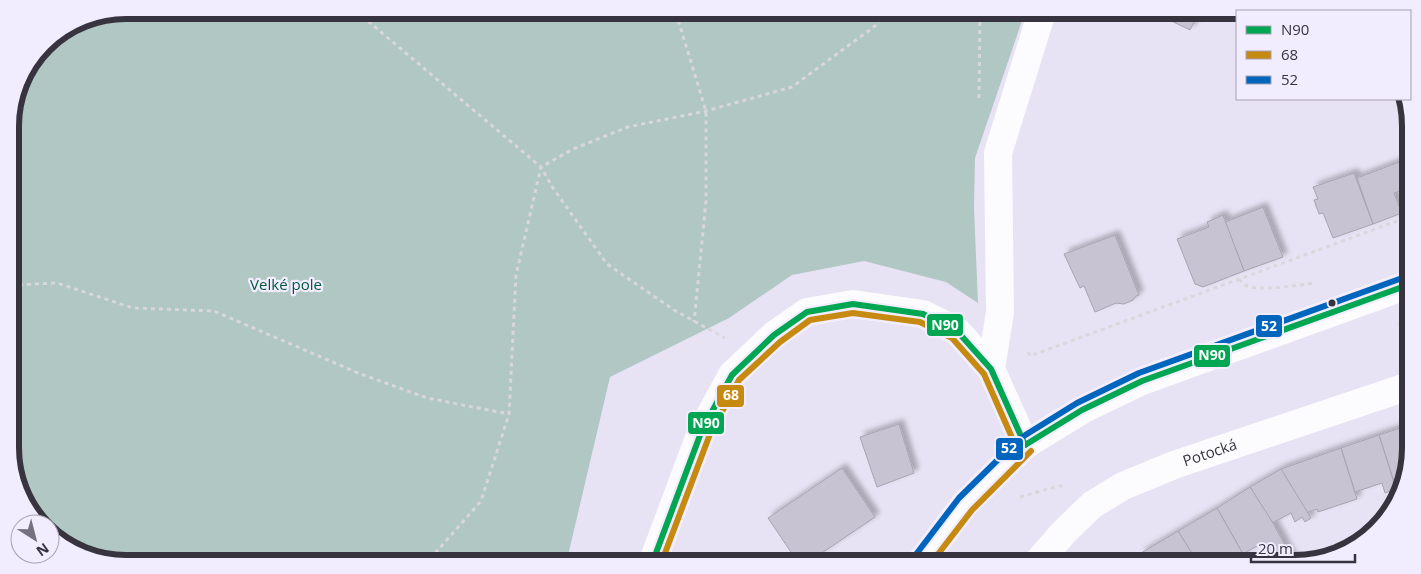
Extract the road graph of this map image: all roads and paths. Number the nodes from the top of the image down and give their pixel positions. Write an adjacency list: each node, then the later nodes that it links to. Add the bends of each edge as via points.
1 (365, 19): 8 (path)
2 (678, 19): 6 (path)
3 (881, 19): 6 (path, via 792,87)
4 (980, 19): 7 (path, via 979,98)
5 (1040, 19): 7 (street)
6 (706, 111): 8 (path, via 628,127 573,148); 14 (path, via 706,201)
7 (1008, 124): 12 (street, via 998,153)
8 (541, 167): 14 (path, via 607,264); 19 (path, via 516,275)
9 (1402, 219): 12 (path, via 1030,356 1019,335)
10 (19, 285): 19 (path, via 57,283 133,308 214,311 358,373 427,398)
11 (1402, 287): 20 (street, via 1142,381 1082,410)
12 (1000, 312): 17 (street)
13 (1399, 320): 15 (path)
14 (694, 322): 16 (path)
15 (1402, 329)
16 (754, 354): 17 (street, via 807,312 853,304 922,314 957,331); 22 (street, via 732,375 702,430)
17 (991, 369): 20 (street)
18 (1402, 388): 24 (street, Potocká, via 1174,465 1123,486 1092,505)
19 (509, 414): 21 (path, via 481,500)
20 (1025, 445): 23 (street, via 965,504)
21 (434, 555)
22 (655, 555)
23 (927, 555)
24 (1044, 555)

